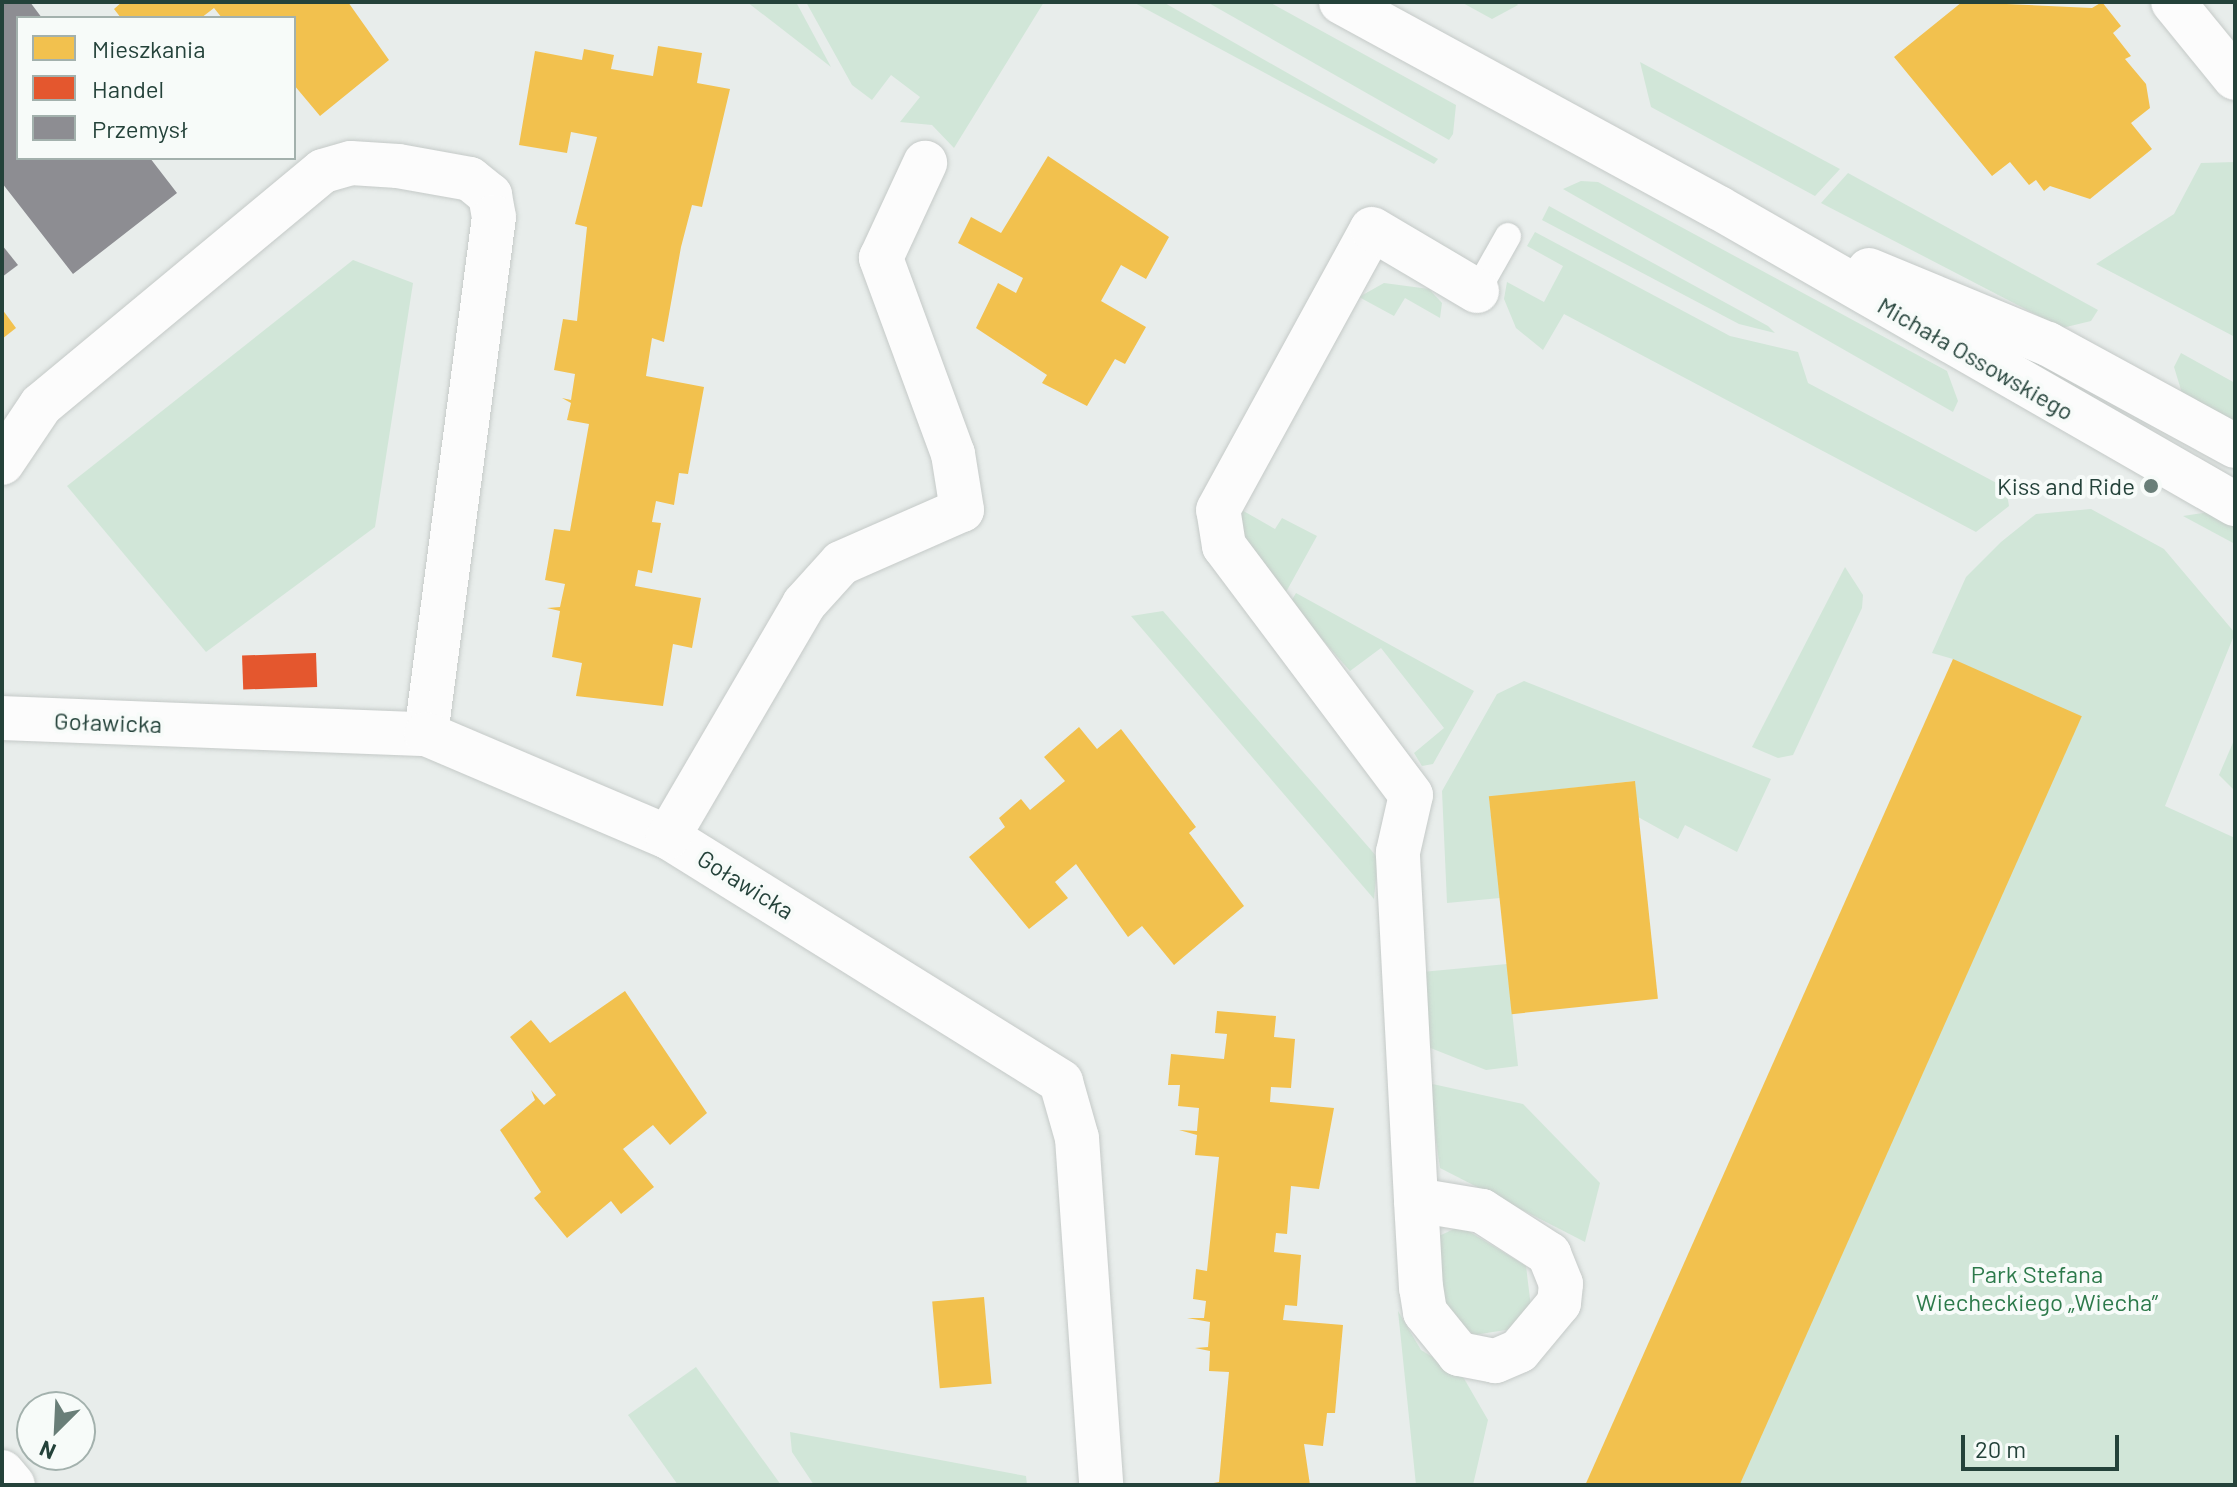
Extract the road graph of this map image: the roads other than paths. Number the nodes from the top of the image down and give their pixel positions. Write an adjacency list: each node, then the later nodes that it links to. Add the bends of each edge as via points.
1 (1341, 2): 5 (street, Michała Ossowskiego)
2 (2173, 2): 3 (street)
3 (2235, 78)
4 (925, 163): 13 (street, via 881,258 953,454 962,510 841,563 804,604)
5 (1719, 208): 8 (street, Michała Ossowskiego, via 2048,344); 10 (street, Michała Ossowskiego)
6 (1508, 236): 7 (lane)
7 (1477, 291): 14 (street, via 1372,229 1217,519 1224,546 1411,795 1398,852)
8 (2235, 446)
9 (2, 463): 12 (street, via 41,405 323,171 351,163 470,179 490,195 494,217)
10 (2235, 504)
11 (2, 718): 12 (street, Goławicka)
12 (426, 734): 13 (street, Goławicka)
13 (668, 837): 17 (street, Goławicka, via 1061,1082 1077,1138)
14 (1416, 1200)
15 (2, 1472): 16 (street)
16 (13, 1485)
17 (1101, 1485)

